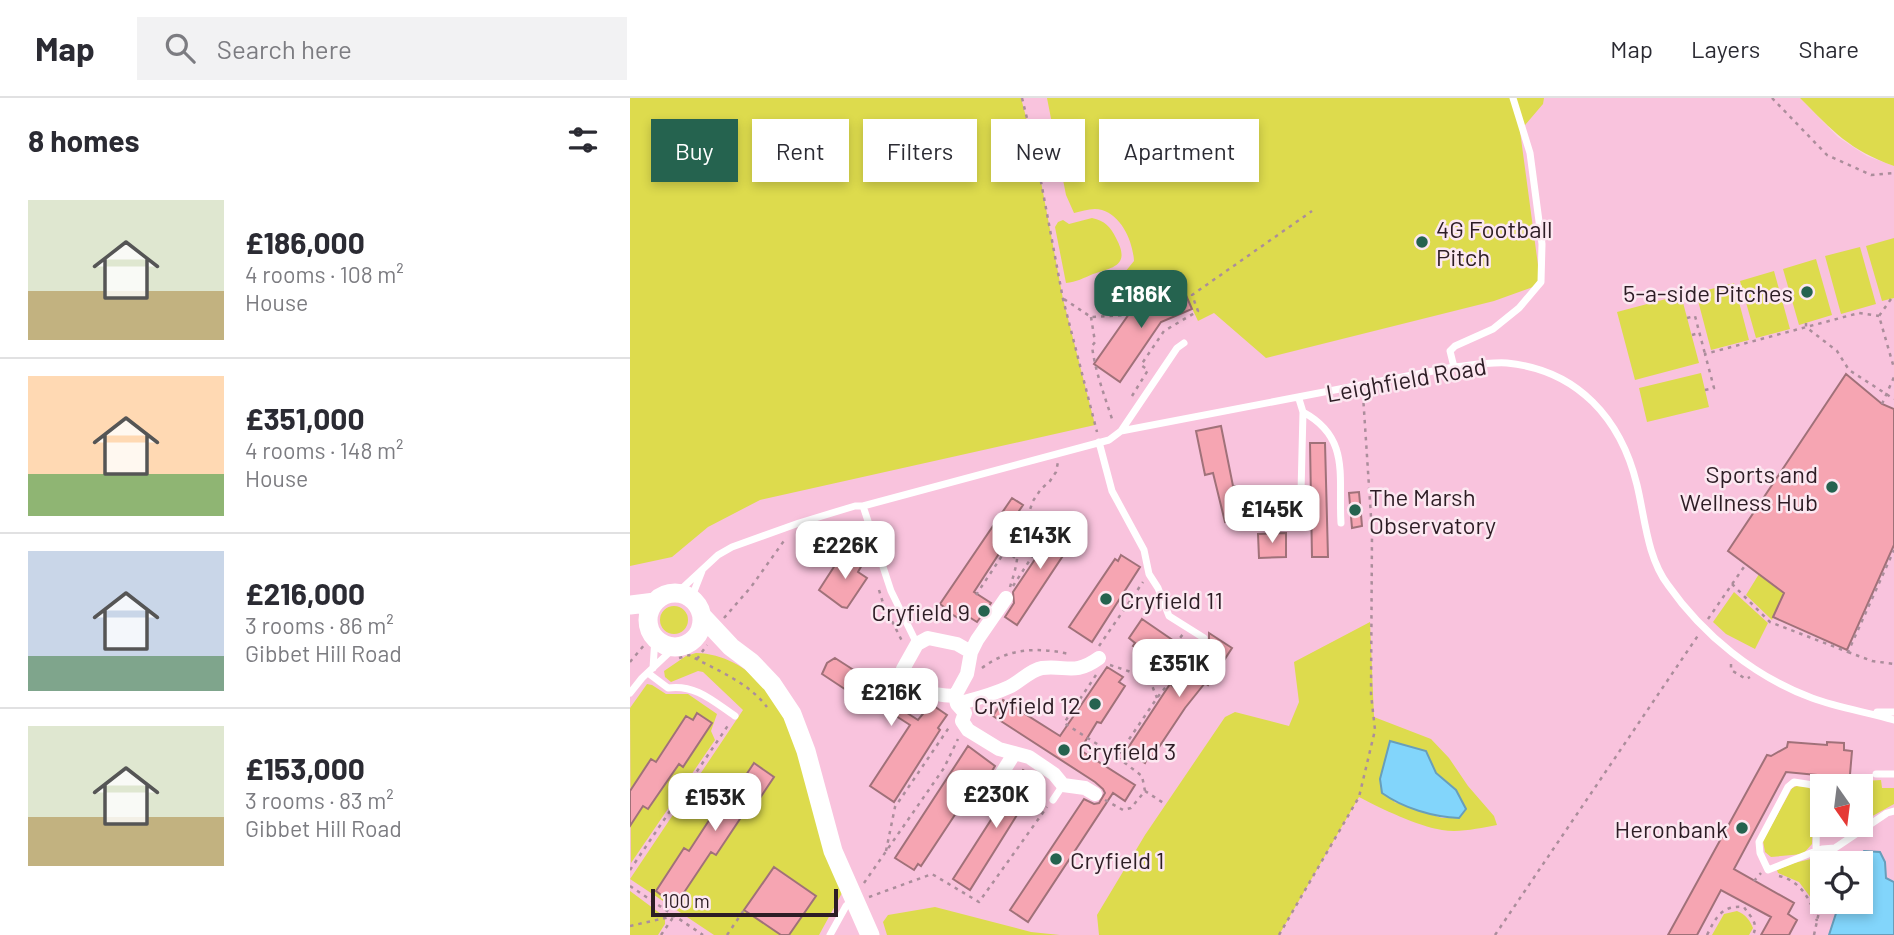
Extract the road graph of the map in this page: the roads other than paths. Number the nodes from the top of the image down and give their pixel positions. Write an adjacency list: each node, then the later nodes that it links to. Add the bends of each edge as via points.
1 (1513, 98): 3 (lane, via 1530,153 1542,244 1541,282 1493,329 1455,346 1450,351)
2 (1184, 343): 6 (lane)
3 (1454, 367): 4 (lane, Leighfield Road); 27 (lane, Leighfield Road, via 1506,363 1535,369 1565,381 1598,407 1630,460 1659,570 1702,630 1779,684 1814,699)
4 (1299, 399): 5 (lane); 6 (lane, Leighfield Road)
5 (1303, 412): 9 (lane); 10 (lane, via 1318,420 1336,446 1341,463)
6 (1121, 431): 7 (lane, Leighfield Road)
7 (1099, 442): 8 (lane); 19 (lane, via 1112,491 1144,551 1149,574 1169,616)
8 (863, 506): 11 (lane, via 732,547); 21 (lane, via 891,593)
9 (1303, 522)
10 (1341, 523)
11 (704, 568): 12 (lane); 12 (lane)
12 (684, 596): 14 (street); 17 (street, via 698,606)
13 (1006, 598): 22 (street)
14 (655, 602): 15 (street); 18 (street, via 648,617)
15 (630, 606)
16 (630, 616): 18 (street)
17 (702, 616): 20 (street); 20 (street)
18 (650, 636): 20 (street, via 664,645); 24 (lane)
19 (1204, 638)
20 (697, 641): 24 (lane); 41 (street, via 731,647 751,662 792,714 833,851)
21 (918, 644): 22 (street, via 928,638); 26 (street, via 903,669 911,682 932,695)
22 (971, 652): 26 (street)
23 (1099, 658): 26 (street, via 1074,670 1040,668 1003,690)
24 (650, 671): 25 (lane); 29 (lane, via 668,688 695,689)
25 (630, 693)
26 (956, 700): 31 (street, via 965,713 962,721 968,730)
27 (1866, 712): 28 (lane); 30 (lane)
28 (1894, 712)
29 (735, 716)
30 (1894, 720)
31 (1014, 754): 34 (street, via 1029,757); 37 (street)
32 (1876, 774): 33 (lane)
33 (1894, 774)
34 (1063, 785): 35 (street); 36 (lane)
35 (1095, 794)
36 (1053, 800)
37 (980, 808)
38 (1894, 811): 39 (lane, via 1835,848)
39 (1818, 851)
40 (1816, 852): 40 (lane, via 1817,793 1813,785 1794,782 1759,842 1760,853 1768,870)
41 (862, 893): 42 (lane, via 846,906); 43 (street)
42 (830, 935)
43 (870, 935)

